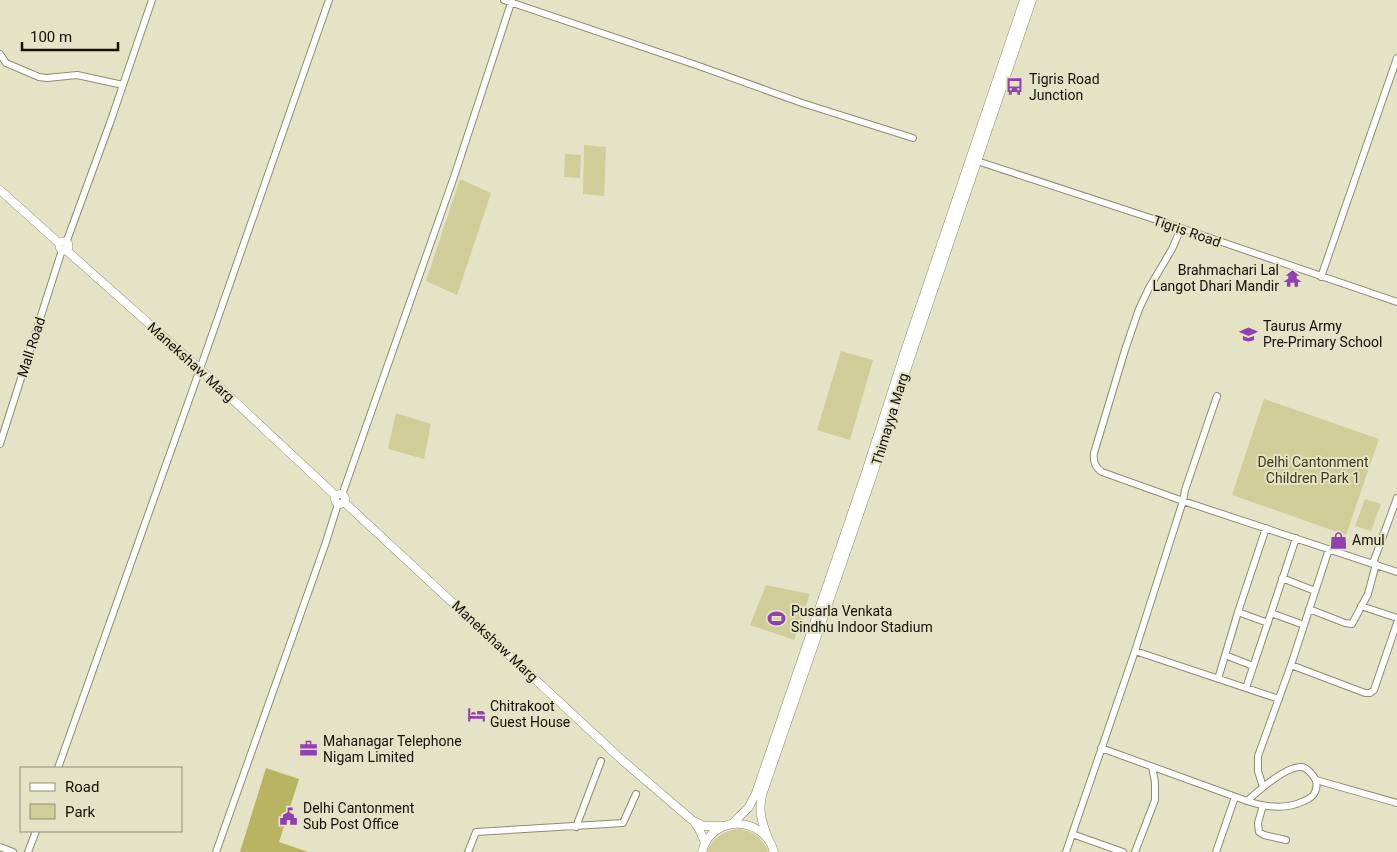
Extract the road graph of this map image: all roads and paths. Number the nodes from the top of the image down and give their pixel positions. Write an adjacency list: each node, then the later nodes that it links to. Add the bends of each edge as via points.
1 (152, 0): 8 (street, Mall Road)
2 (329, 0): 16 (street)
3 (1024, 0): 19 (street, Thimayya Marg, via 906,348)
4 (1032, 0): 10 (street, Thimayya Marg)
5 (509, 1): 9 (street, via 802,103); 21 (street, via 455,174)
6 (0, 54): 8 (street, via 6,63 39,77 77,75)
7 (1397, 58): 14 (street)
8 (123, 85): 13 (street, Mall Road)
9 (913, 138)
10 (977, 161): 12 (street, Tigris Road); 19 (street, Thimayya Marg)
11 (0, 190): 13 (street, Manekshaw Marg)
12 (1181, 228): 14 (street, Tigris Road); 22 (street, via 1139,309 1093,461 1102,472)
13 (64, 247): 16 (street, Manekshaw Marg); 18 (street, Mall Road)
14 (1321, 277): 15 (street, Tigris Road)
15 (1397, 302)
16 (200, 369): 21 (street, Manekshaw Marg); 48 (street)
17 (1217, 396): 22 (street)
18 (0, 444)
19 (869, 476): 58 (street, Thimayya Marg, via 756,792 749,807); 64 (street, Thimayya Marg, via 762,795 762,820)
20 (1397, 498): 23 (street)
21 (340, 499): 57 (street, Manekshaw Marg, via 622,760); 68 (street)
22 (1183, 501): 24 (street); 39 (street)
23 (1394, 514): 27 (street)
24 (1266, 528): 25 (street); 33 (street)
25 (1296, 538): 26 (street); 29 (street)
26 (1329, 549): 27 (street); 30 (street)
27 (1374, 564): 28 (street); 31 (street, via 1371,586)
28 (1397, 572)
29 (1282, 578): 30 (street); 34 (street)
30 (1315, 591): 32 (street)
31 (1361, 606): 32 (street, via 1350,624); 35 (street)
32 (1309, 609): 38 (street)
33 (1238, 612): 36 (street); 40 (street)
34 (1271, 613): 36 (street); 38 (street)
35 (1397, 618)
36 (1268, 623): 42 (street)
37 (1397, 623): 41 (street, via 1374,690 1370,692 1365,693)
38 (1304, 625): 41 (street)
39 (1135, 651): 43 (street); 46 (street)
40 (1225, 655): 42 (street); 43 (street)
41 (1291, 665): 45 (street)
42 (1253, 666): 44 (street)
43 (1218, 679): 44 (street)
44 (1246, 688): 45 (street)
45 (1279, 699): 51 (street, via 1258,756)
46 (1101, 748): 49 (street); 61 (street)
47 (601, 762): 59 (street)
48 (58, 767)
49 (1152, 767): 53 (street); 72 (street, via 1155,800)
50 (1316, 780): 51 (street, via 1302,767); 55 (street); 56 (street, via 1312,797 1302,802 1293,806)
51 (1263, 787): 54 (street)
52 (636, 794): 59 (street, via 623,823)
53 (1235, 797): 54 (street); 73 (street)
54 (1247, 801): 56 (street)
55 (1397, 803)
56 (1262, 805): 62 (street, via 1258,823 1260,832)
57 (692, 820): 58 (street, Manekshaw Marg, via 704,826); 65 (street, Manekshaw Marg, via 700,831)
58 (728, 825): 64 (street, Manekshaw Marg, via 752,826 761,831); 65 (street, Thimayya Marg, via 717,830)
59 (576, 827): 69 (street, via 476,832)
60 (36, 832): 67 (street)
61 (1072, 834): 70 (street); 71 (street)
62 (1286, 840)
63 (0, 847): 66 (street)
64 (772, 847)
65 (702, 849)
66 (13, 852)
67 (28, 852)
68 (216, 852)
69 (468, 852)
70 (1066, 852)
71 (1123, 852)
72 (1135, 852)
73 (1216, 852)

